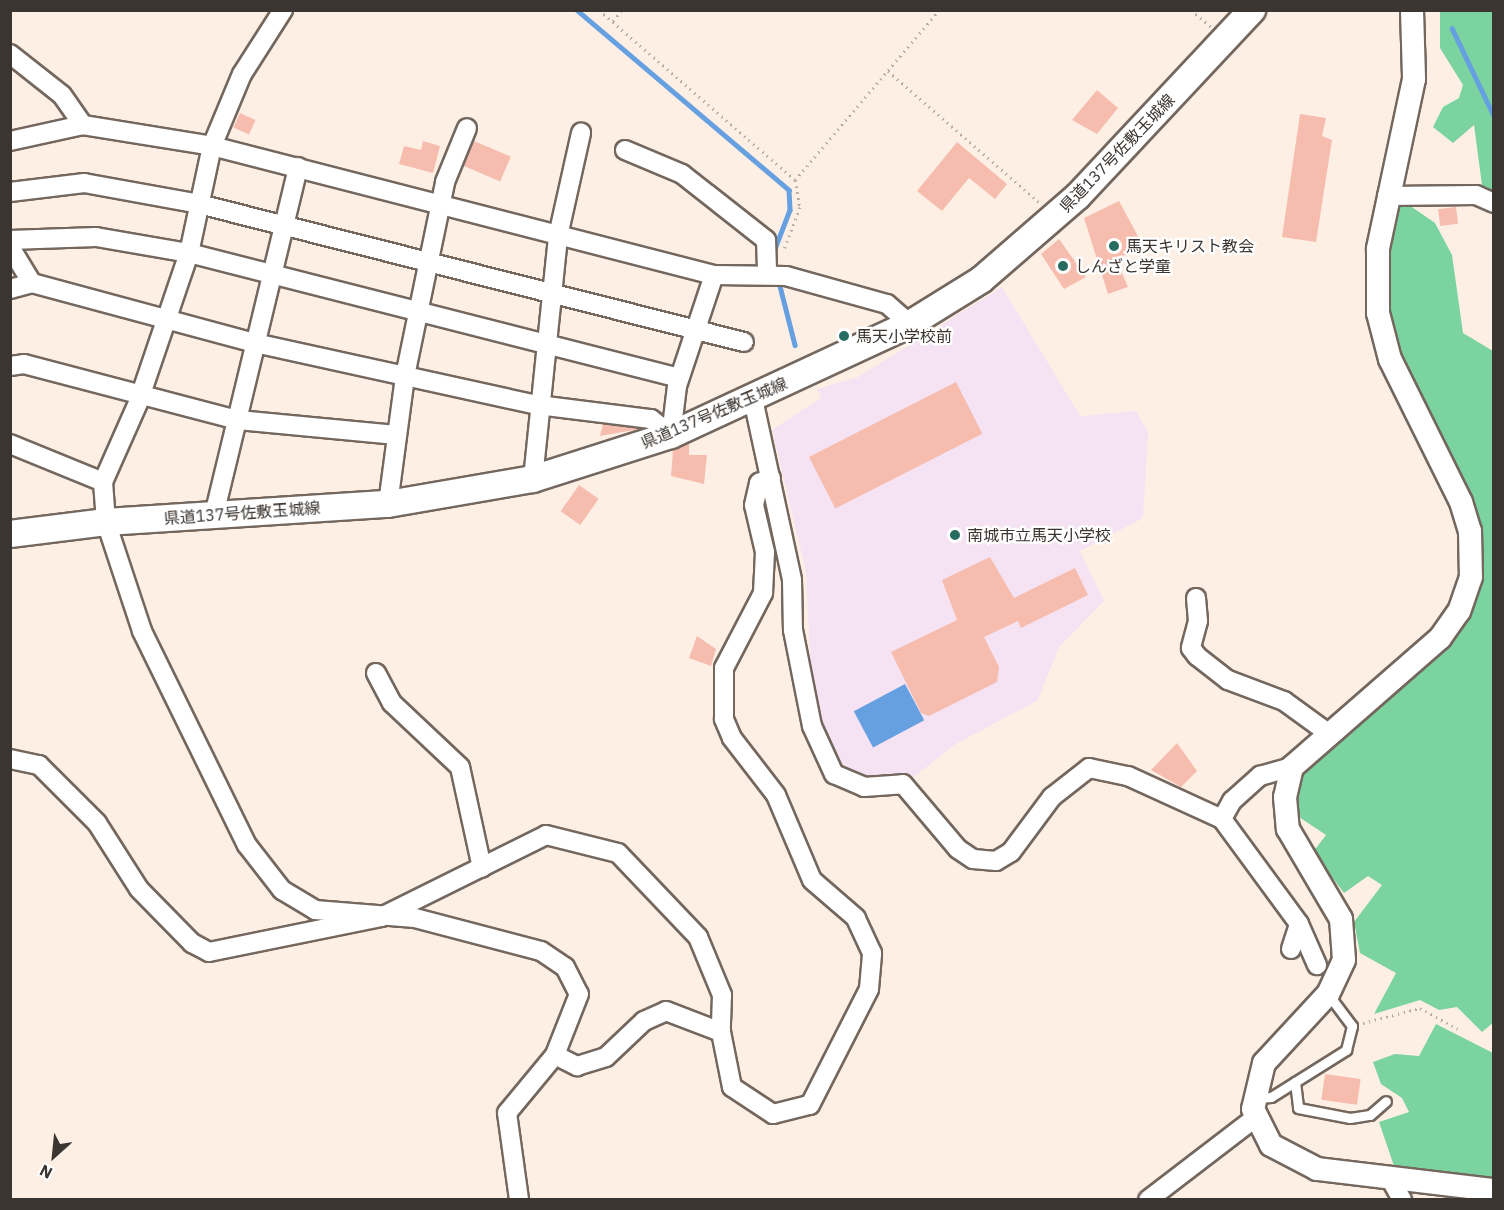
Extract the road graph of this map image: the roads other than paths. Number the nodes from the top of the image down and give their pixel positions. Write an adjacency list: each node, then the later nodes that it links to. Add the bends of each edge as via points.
1 (283, 10): 9 (street, via 242,74)
2 (1252, 10): 31 (main road, 県道137号佐敷玉城線, via 1055,219 981,280)
3 (1412, 10): 13 (street, via 1414,79)
4 (10, 54): 5 (street, via 62,95)
5 (83, 125): 8 (street); 9 (street)
6 (466, 128): 16 (street, via 445,182)
7 (581, 134): 18 (street)
8 (10, 141)
9 (212, 146): 11 (street); 15 (street)
10 (625, 150): 23 (street, via 682,174 766,240)
11 (298, 167): 16 (street); 17 (street)
12 (10, 192): 15 (street, via 84,183)
13 (1387, 196): 14 (street, via 1476,195); 55 (street, via 1377,249 1382,336 1461,502 1473,562 1467,593 1440,638)
14 (1494, 202)
15 (199, 204): 17 (street); 21 (street)
16 (442, 208): 18 (street); 22 (street)
17 (285, 227): 22 (street); 24 (street)
18 (558, 236): 25 (street); 28 (street)
19 (10, 240): 21 (street, via 96,237)
20 (10, 247): 26 (street)
21 (189, 254): 24 (street); 30 (street)
22 (429, 266): 28 (street); 29 (street)
23 (767, 273): 25 (street); 31 (street, via 887,304)
24 (275, 275): 29 (street); 34 (street)
25 (714, 275): 32 (street)
26 (32, 283): 27 (street); 30 (street)
27 (10, 289)
28 (552, 294): 32 (street); 35 (street)
29 (419, 314): 35 (street); 37 (street)
30 (166, 319): 34 (street); 39 (street)
31 (910, 324): 40 (main road, 県道137号佐敷玉城線)
32 (696, 328): 33 (street); 38 (street)
33 (744, 342)
34 (255, 344): 37 (street); 42 (street)
35 (546, 344): 38 (street); 41 (street)
36 (10, 366): 39 (street, via 24,364)
37 (405, 376): 41 (street); 43 (street)
38 (679, 378): 44 (street)
39 (141, 393): 42 (street); 48 (street)
40 (753, 399): 44 (main road, 県道137号佐敷玉城線); 46 (street)
41 (538, 405): 44 (street, via 651,419); 47 (street)
42 (238, 420): 43 (street); 50 (street)
43 (396, 435): 49 (street)
44 (671, 435): 47 (main road, 県道137号佐敷玉城線)
45 (10, 444): 48 (street)
46 (771, 478): 58 (street, via 792,580 794,630 812,726 834,774 864,787 903,784 973,859 996,861 1011,852 1052,797 1089,768 1128,776); 65 (street, via 759,483 754,505 765,552 763,593 724,668 724,719 732,738 776,795 812,879 865,932 873,974 810,1105 773,1114 732,1087)
47 (533, 479): 49 (main road, 県道137号佐敷玉城線)
48 (103, 482): 51 (street)
49 (388, 504): 50 (main road, 県道137号佐敷玉城線)
50 (214, 515): 51 (main road, 県道137号佐敷玉城線)
51 (106, 522): 52 (main road, 県道137号佐敷玉城線); 60 (street, via 142,631 263,870 282,890 315,910)
52 (10, 534)
53 (1196, 598): 55 (street, via 1198,621 1191,648 1197,656 1228,680 1284,701)
54 (376, 673): 59 (street, via 392,703 460,767)
55 (1328, 733): 57 (street)
56 (10, 759): 60 (street, via 39,765 79,804 97,823 139,889 202,949 228,952)
57 (1292, 767): 58 (street, via 1260,776 1232,801); 64 (street, via 1285,797 1288,829 1330,897 1346,939 1344,960)
58 (1222, 819): 61 (street)
59 (483, 868): 60 (street); 65 (street, via 546,835 618,853 698,937 722,995)
60 (381, 917): 66 (street, via 415,918 541,951 565,967 579,994)
61 (1299, 924): 62 (street); 63 (street)
62 (1291, 949)
63 (1317, 964)
64 (1328, 994): 67 (lane, via 1352,1026 1346,1050); 69 (street, via 1264,1063)
65 (721, 1032): 66 (street, via 666,1011 644,1021 606,1057 577,1066)
66 (555, 1055): 72 (street, via 507,1113)
67 (1295, 1082): 68 (lane, via 1298,1108 1350,1118 1370,1115); 69 (lane)
68 (1386, 1101)
69 (1254, 1108): 70 (street, via 1271,1145 1292,1160); 73 (street)
70 (1397, 1190): 71 (street)
71 (1494, 1190)
72 (519, 1200)
73 (1148, 1200)

